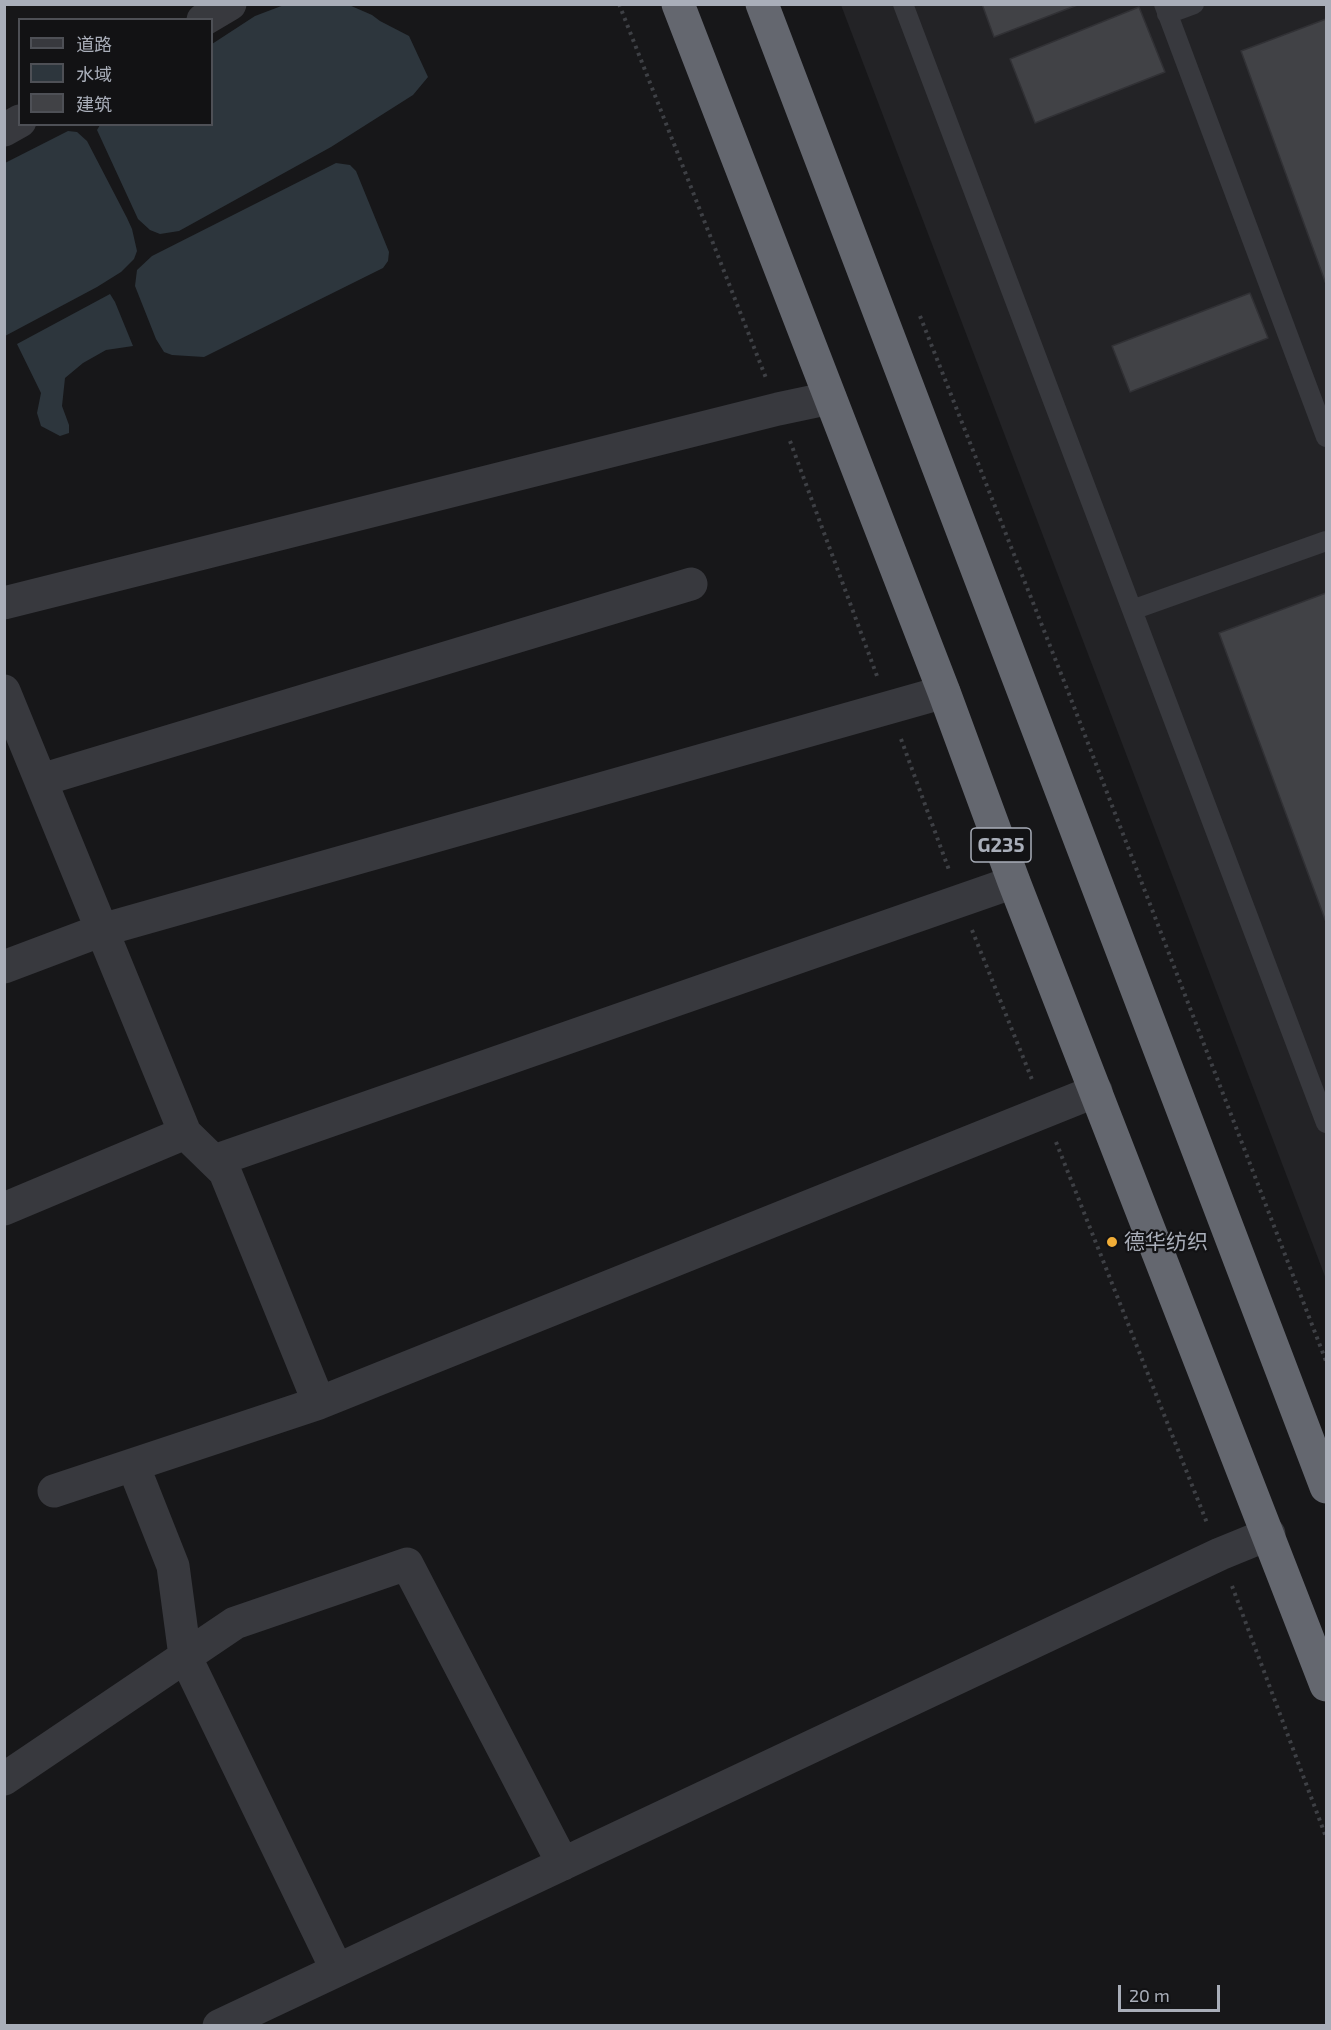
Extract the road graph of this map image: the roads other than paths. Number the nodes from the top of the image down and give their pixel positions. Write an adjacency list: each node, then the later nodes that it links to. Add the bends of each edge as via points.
1 (230, 4): 7 (street)
2 (678, 4): 10 (highway, G235)
3 (762, 4): 29 (highway)
4 (903, 4): 15 (lane)
5 (1194, 4): 6 (lane)
6 (1166, 9): 11 (lane)
7 (206, 18)
8 (18, 122): 9 (street)
9 (4, 130)
10 (830, 398): 14 (street); 16 (highway, G235)
11 (1326, 437)
12 (1326, 541): 15 (lane)
13 (692, 584): 18 (street)
14 (4, 603)
15 (1132, 610): 23 (lane)
16 (944, 692): 19 (highway, G235); 20 (street)
17 (6, 699): 18 (street)
18 (40, 780): 20 (street)
19 (1014, 882): 22 (highway, G235); 25 (street)
20 (102, 930): 21 (street); 24 (street)
21 (4, 967)
22 (1096, 1091): 27 (street); 31 (highway, G235)
23 (1326, 1123)
24 (185, 1133): 25 (street); 26 (street)
25 (214, 1161): 27 (street, via 225,1172)
26 (4, 1209)
27 (318, 1403): 28 (street)
28 (133, 1465): 30 (street); 32 (street, via 173,1566)
29 (1326, 1487)
30 (54, 1491)
31 (1269, 1534): 33 (highway, G235); 35 (street)
32 (184, 1656): 34 (street); 35 (street, via 235,1623 407,1564); 36 (street)
33 (1326, 1685)
34 (4, 1779)
35 (563, 1864): 36 (street)
36 (337, 1970): 37 (street)
37 (219, 2025)

